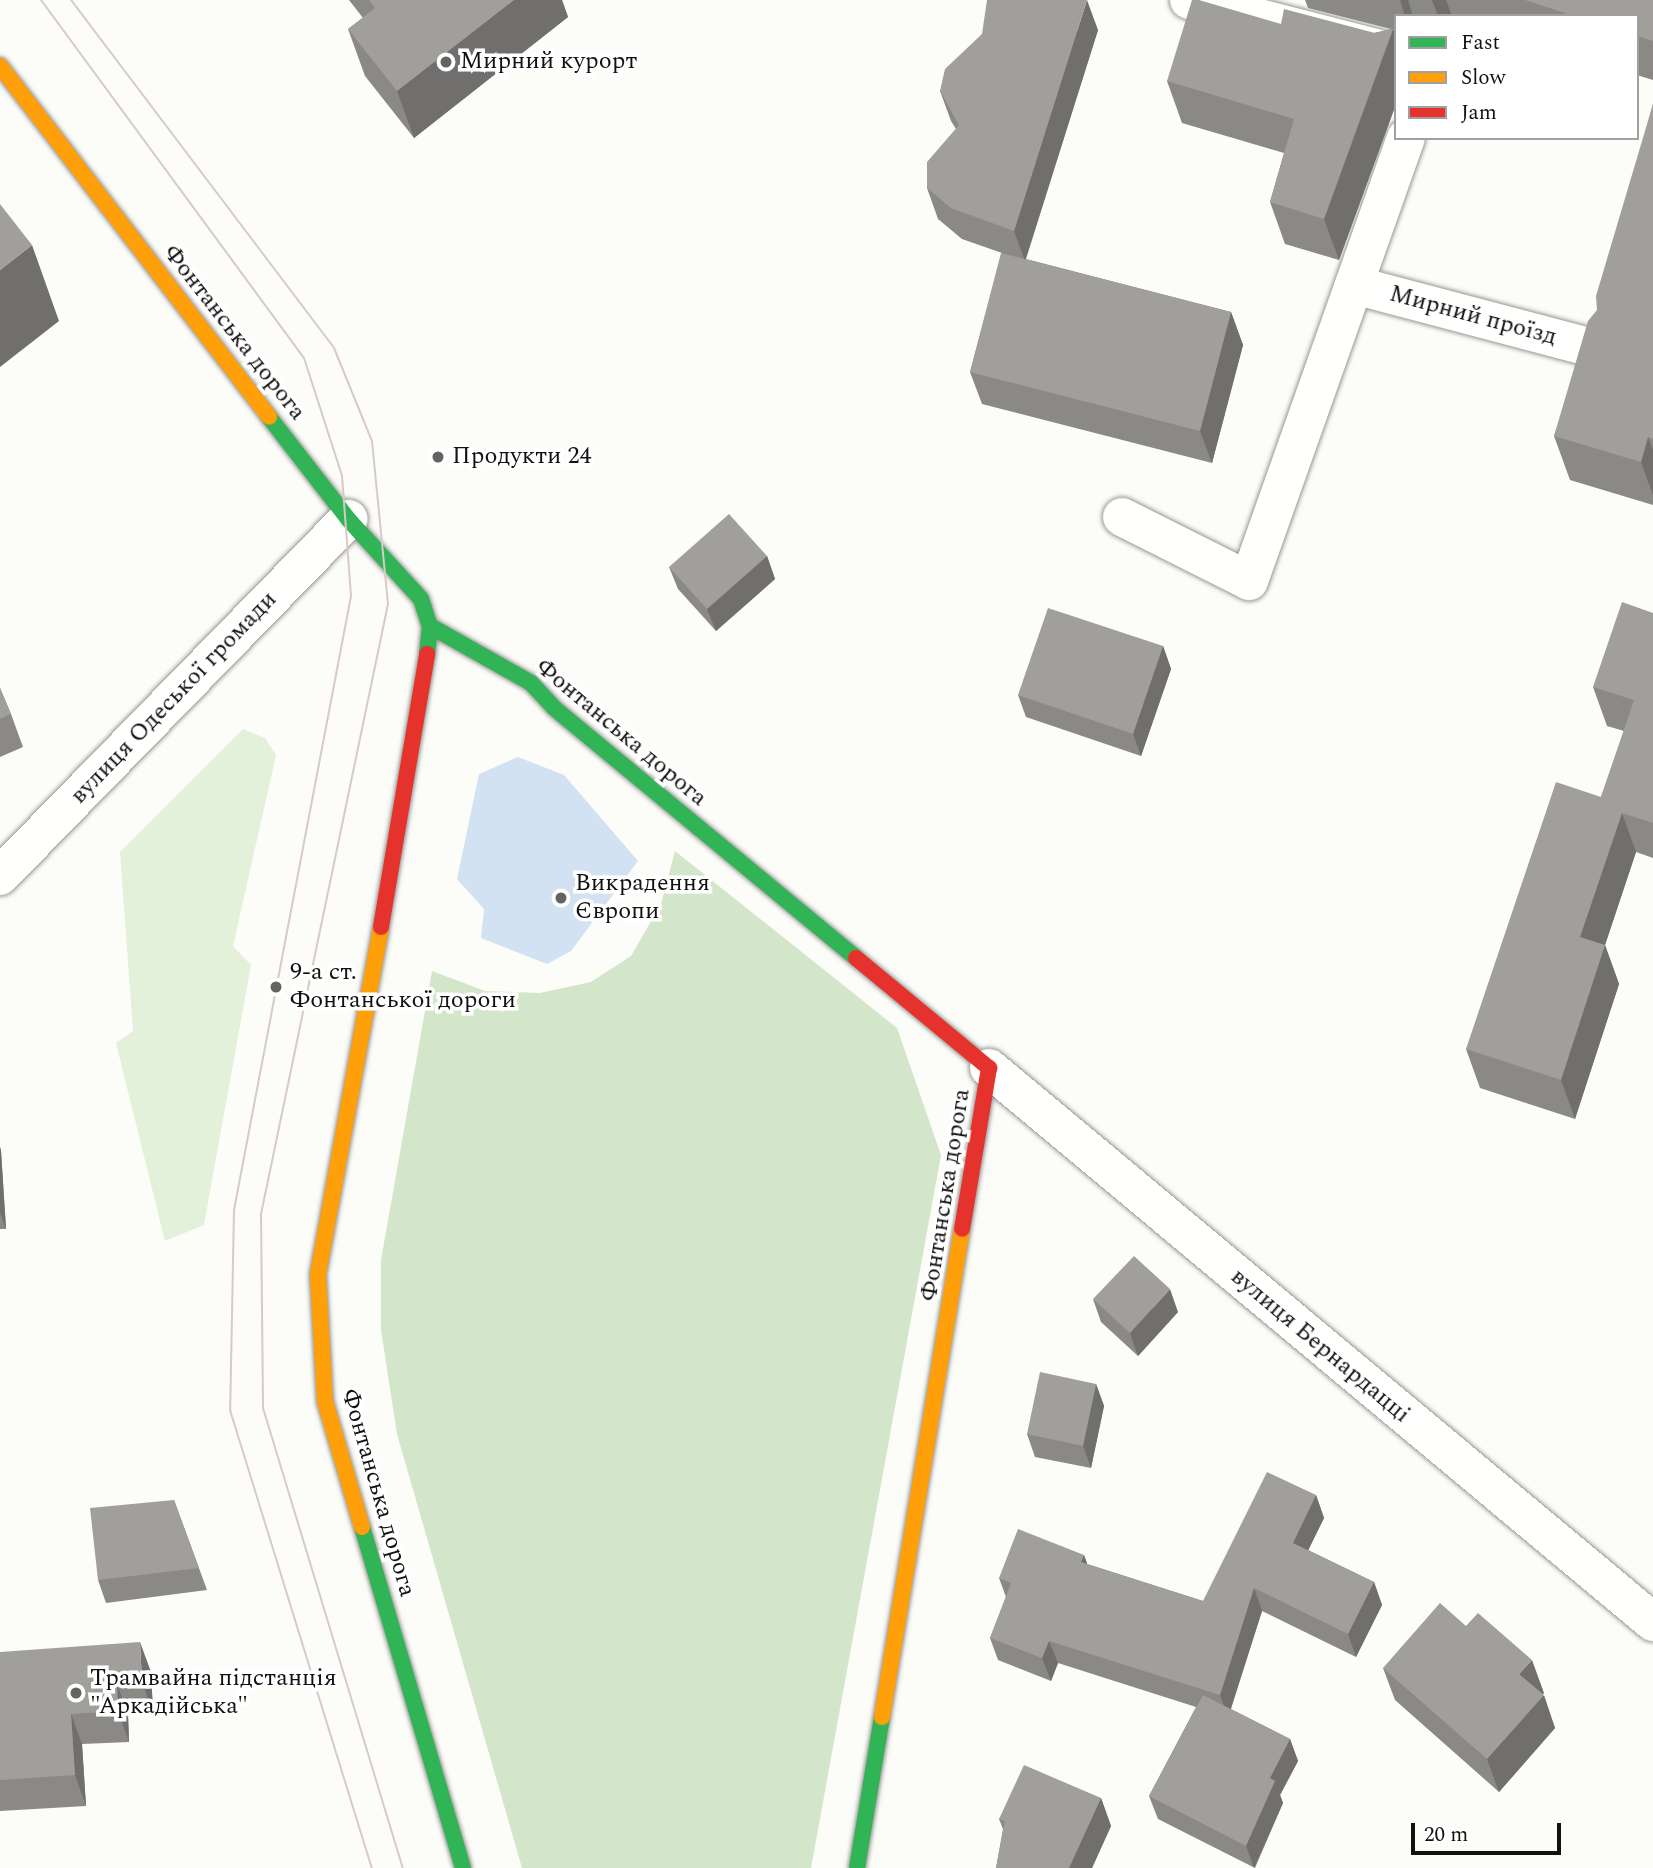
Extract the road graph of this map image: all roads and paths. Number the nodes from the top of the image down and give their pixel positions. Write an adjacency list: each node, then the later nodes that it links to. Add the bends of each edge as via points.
1 (1189, 0): 2 (street)
2 (1394, 52)
3 (0, 65): 8 (main road, Фонтанська дорога)
4 (1405, 140): 5 (street)
5 (1354, 285): 6 (street, Мирний проїзд); 7 (street, via 1250,581)
6 (1592, 348)
7 (1122, 517)
8 (348, 519): 9 (main road, Фонтанська дорога, via 421,599); 10 (street, вулиця Одеської громади)
9 (430, 626): 11 (main road, Фонтанська дорога, via 531,683 554,708); 13 (main road, Фонтанська дорога, via 421,703 318,1274 325,1401)
10 (0, 876)
11 (989, 1069): 12 (street, вулиця Бернардацці); 14 (main road, Фонтанська дорога)
12 (1653, 1622)
13 (463, 1868)
14 (858, 1868)

